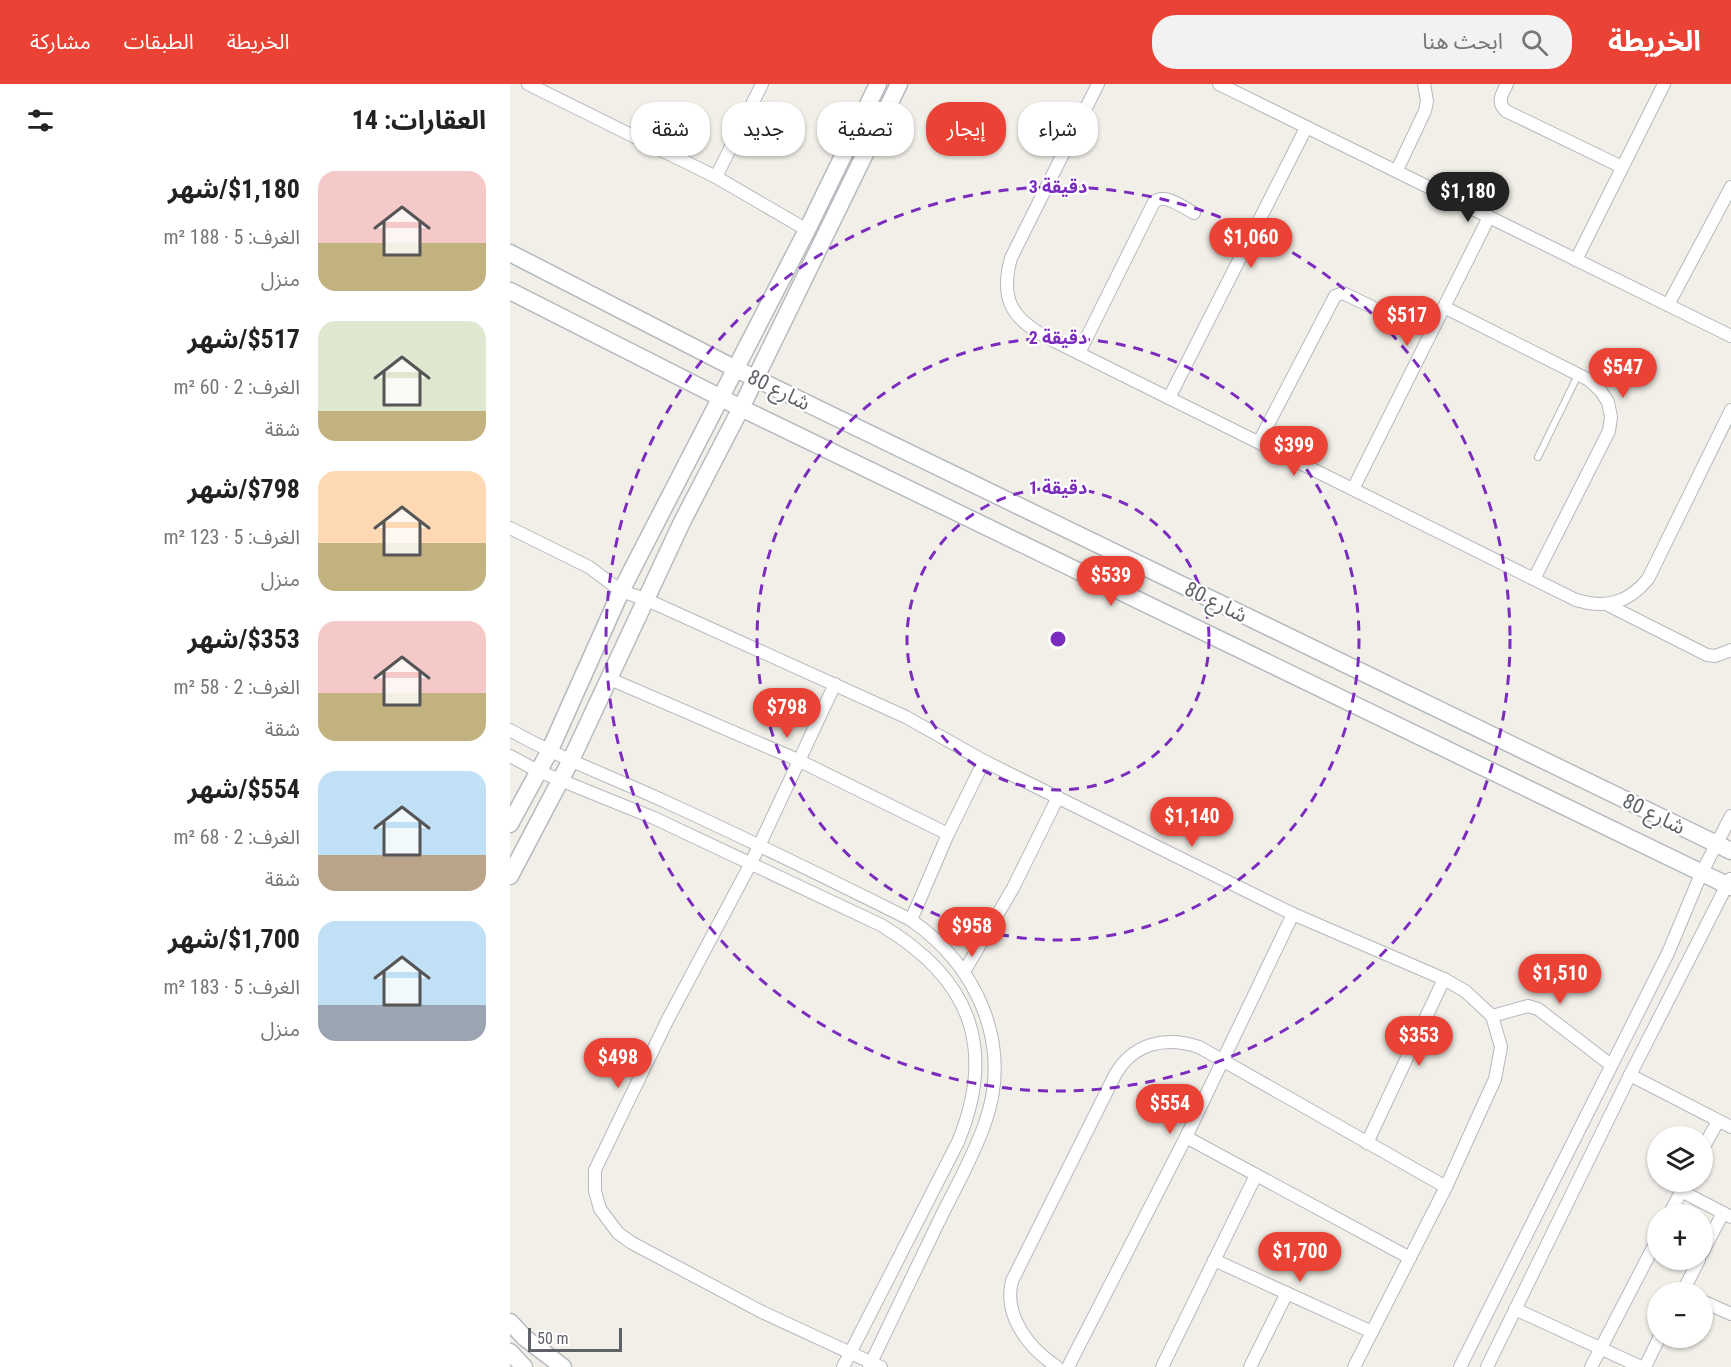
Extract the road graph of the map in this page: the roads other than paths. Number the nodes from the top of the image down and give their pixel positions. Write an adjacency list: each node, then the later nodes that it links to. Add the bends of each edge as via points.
1 (530, 84): 13 (street)
2 (762, 84): 13 (street)
3 (878, 84): 17 (street)
4 (899, 84): 28 (street)
5 (1098, 84): 25 (street, via 1005,277 1007,296 1015,314 1029,328)
6 (1219, 84): 10 (street)
7 (1424, 84): 12 (street, via 1425,111)
8 (1507, 84): 11 (street, via 1500,99 1506,111)
9 (1664, 84): 11 (street)
10 (1306, 128): 12 (street); 30 (street)
11 (1622, 167): 19 (street)
12 (1397, 170): 16 (street)
13 (716, 177): 17 (street)
14 (1731, 187): 21 (street)
15 (1194, 213): 25 (street, via 1166,198 1154,202)
16 (1489, 217): 19 (street); 23 (street)
17 (807, 230): 26 (street)
18 (510, 253): 26 (street, شارع 80)
19 (1576, 260): 21 (street)
20 (510, 291): 29 (street, شارع 80)
21 (1668, 305): 24 (street)
22 (1372, 307): 34 (street, via 1343,293 1335,296)
23 (1444, 307): 27 (street); 37 (street)
24 (1731, 336)
25 (1079, 353): 30 (street)
26 (734, 369): 28 (street, شارع 80); 29 (street)
27 (1578, 375): 36 (lane); 39 (street, via 1600,390 1608,402 1609,431)
28 (754, 378): 31 (street); 59 (street, شارع 80)
29 (721, 397): 31 (street, شارع 80); 40 (street)
30 (1169, 398): 34 (street)
31 (741, 408): 41 (street); 61 (street, شارع 80)
32 (1731, 410): 33 (street)
33 (1719, 436): 35 (street); 42 (street, via 1648,579 1637,591)
34 (1259, 442): 37 (street)
35 (1731, 442)
36 (1538, 458)
37 (1353, 489): 39 (street)
38 (510, 528): 40 (street, via 589,567)
39 (1533, 579): 42 (street, via 1576,600)
40 (621, 591): 41 (street); 47 (street)
41 (645, 599): 44 (street); 45 (street)
42 (1608, 605): 43 (street, via 1707,655)
43 (1731, 650)
44 (610, 679): 49 (street); 50 (street)
45 (836, 684): 50 (street); 51 (street, via 906,717)
46 (510, 730): 47 (street)
47 (549, 752): 49 (street); 52 (street)
48 (510, 756): 52 (street)
49 (571, 760): 53 (street); 58 (street)
50 (798, 760): 57 (street); 58 (street)
51 (984, 761): 54 (street); 57 (street)
52 (538, 771): 53 (street); 56 (street)
53 (561, 780): 60 (street); 62 (street)
54 (1058, 797): 64 (street); 66 (street, via 1013,888)
55 (1731, 816): 59 (street)
56 (510, 824)
57 (948, 834): 65 (street)
58 (759, 844): 60 (street); 65 (street)
59 (1723, 848): 61 (street)
60 (751, 863): 94 (street, via 912,944 936,966 964,1007 975,1041 975,1080 966,1123); 94 (street, via 668,1019 596,1170 595,1191 608,1222 632,1243 762,1312)
61 (1701, 873): 63 (street, شارع 80); 70 (street, via 1668,952)
62 (510, 876)
63 (1730, 883): 71 (street)
64 (1293, 914): 67 (street); 69 (street)
65 (911, 920): 66 (street, via 933,935)
66 (964, 972): 95 (street, via 992,1029 992,1090 986,1122)
67 (1444, 979): 68 (street, via 1465,991); 76 (street)
68 (1492, 1016): 70 (street, via 1528,1006 1538,1009); 78 (street, via 1501,1047 1495,1079)
69 (1222, 1059): 75 (street); 76 (street); 99 (street, via 1192,1044 1161,1041 1135,1051 1115,1075 1010,1290 1016,1323 1035,1349)
70 (1611, 1065): 104 (street)
71 (1630, 1075): 72 (street); 87 (street)
72 (1718, 1121): 73 (street); 74 (street)
73 (1731, 1127)
74 (1713, 1130)
75 (1186, 1137): 77 (street); 100 (street)
76 (1367, 1143): 78 (street)
77 (1256, 1175): 82 (street); 84 (street)
78 (1446, 1187): 82 (street)
79 (1692, 1192): 80 (street)
80 (1727, 1215): 81 (street)
81 (1713, 1236)
82 (1410, 1258): 90 (street)
83 (1647, 1259): 91 (street)
84 (1214, 1260): 85 (street); 101 (street)
85 (1287, 1293): 90 (street); 102 (street)
86 (1713, 1306): 88 (street)
87 (1515, 1309): 91 (street); 105 (street)
88 (1731, 1314)
89 (510, 1322): 97 (street)
90 (1372, 1332): 103 (street)
91 (1601, 1348): 106 (street); 107 (street)
92 (1653, 1348): 107 (street)
93 (510, 1352): 96 (street)
94 (850, 1352): 95 (street); 98 (street)
95 (874, 1365)
96 (524, 1367)
97 (562, 1367)
98 (843, 1367)
99 (1056, 1367)
100 (1068, 1367)
101 (1162, 1367)
102 (1250, 1367)
103 (1354, 1367)
104 (1460, 1367)
105 (1487, 1367)
106 (1591, 1367)
107 (1643, 1367)

